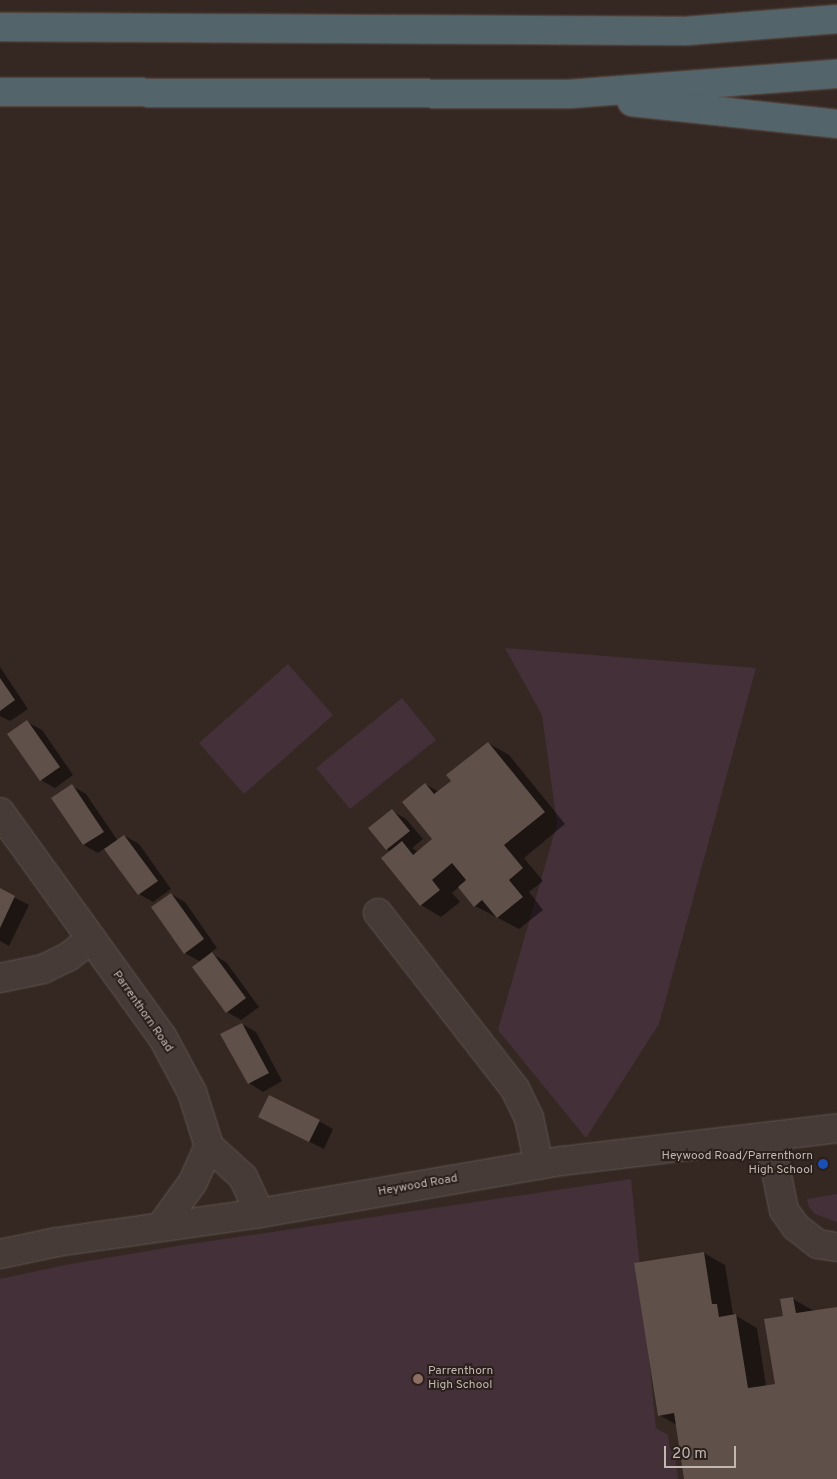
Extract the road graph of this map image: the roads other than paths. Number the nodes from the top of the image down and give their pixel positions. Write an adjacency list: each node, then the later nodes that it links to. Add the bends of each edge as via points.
1 (837, 19): 2 (highway, via 686,31)
2 (0, 28)
3 (837, 74): 5 (highway)
4 (0, 92): 5 (highway)
5 (569, 94): 6 (highway)
6 (837, 124)
7 (0, 812): 9 (street, Parrenthorn Road)
8 (378, 913): 14 (street, via 516,1089 529,1118)
9 (90, 940): 10 (street, via 68,957 44,969); 13 (street, Parrenthorn Road, via 163,1038 192,1092)
10 (0, 978)
11 (837, 1128): 12 (street, Heywood Road)
12 (769, 1137): 14 (street, Heywood Road); 17 (street, via 784,1210 796,1227 818,1244)
13 (209, 1146): 15 (street, via 243,1177); 16 (street, via 194,1182)
14 (539, 1165): 15 (street, Heywood Road)
15 (260, 1213): 16 (street, Heywood Road)
16 (161, 1226): 18 (street, Heywood Road)
17 (837, 1247)
18 (0, 1254)

